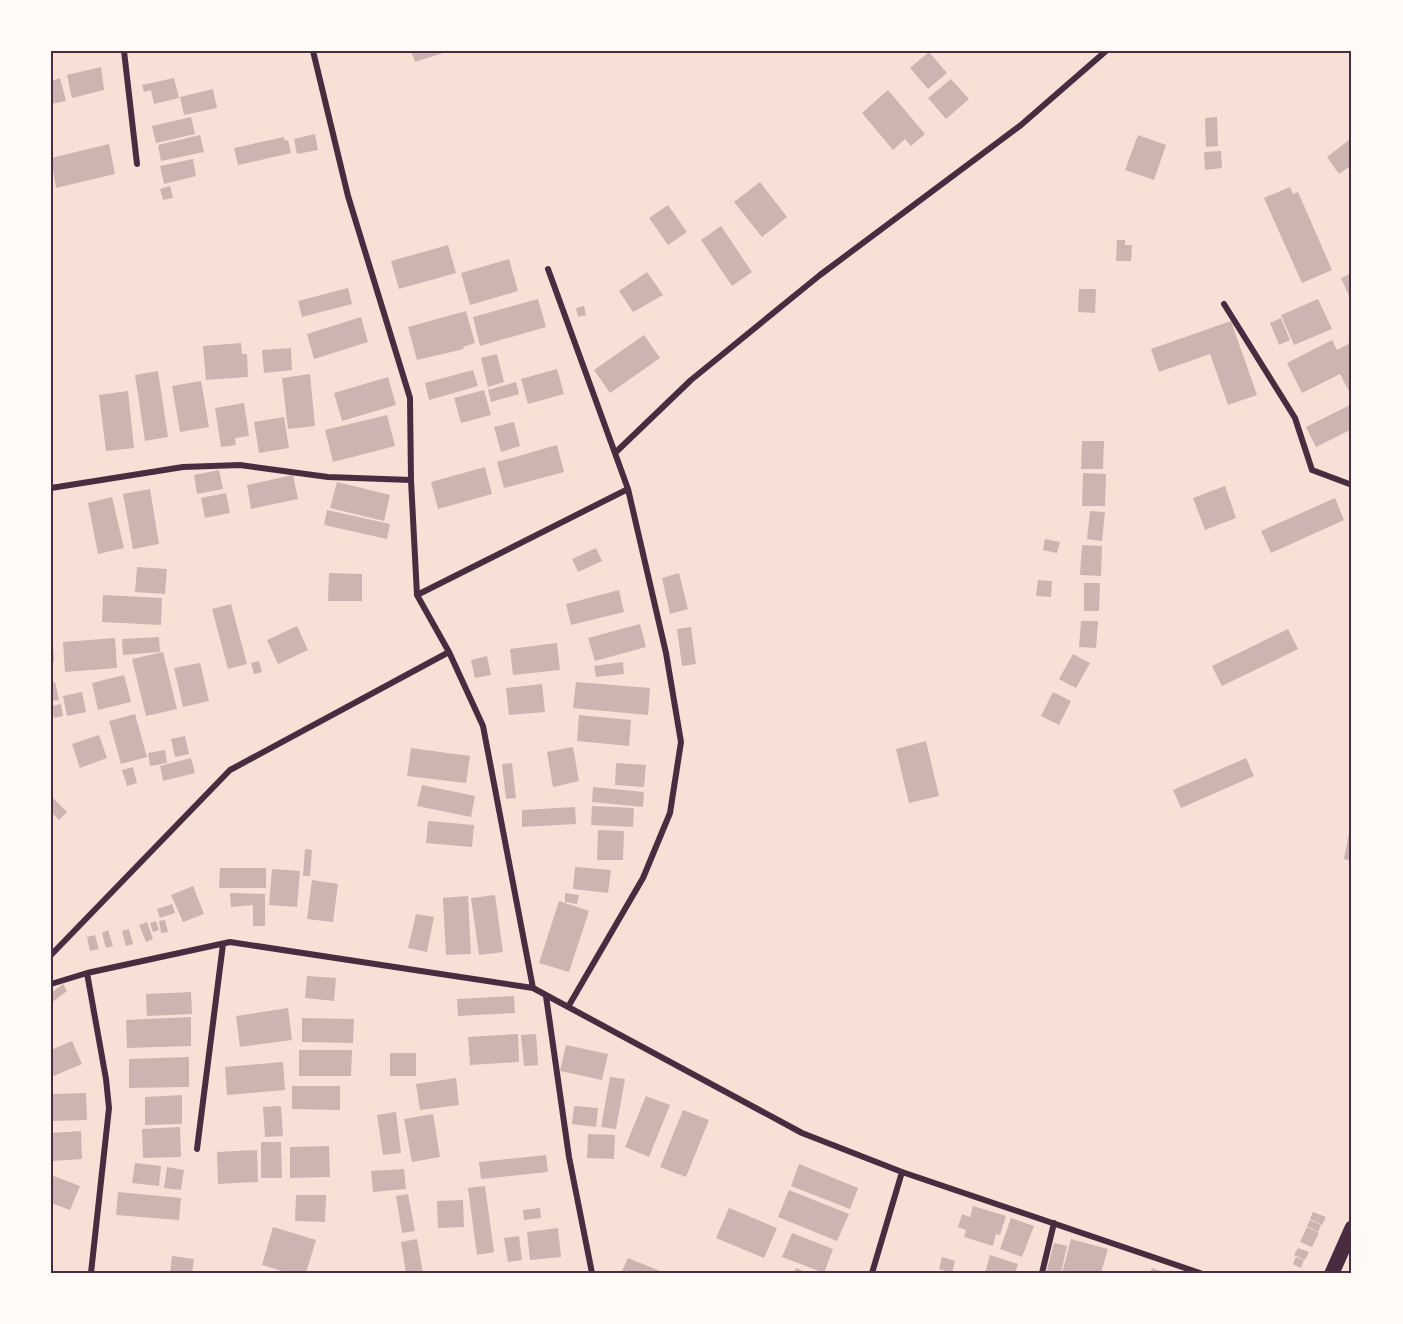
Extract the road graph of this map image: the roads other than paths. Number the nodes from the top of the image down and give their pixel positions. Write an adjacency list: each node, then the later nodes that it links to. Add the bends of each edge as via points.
1 (124, 51): 4 (street)
2 (313, 51): 8 (street, via 348,196 410,398)
3 (1106, 51): 7 (street, via 1021,125 820,275 692,380)
4 (137, 164)
5 (548, 269): 7 (street)
6 (1224, 304): 9 (street, via 1295,418 1312,470)
7 (615, 453): 11 (street)
8 (411, 480): 10 (street, via 328,477 240,465 183,467); 12 (street)
9 (1352, 485)
10 (51, 488)
11 (628, 489): 12 (street); 20 (street, via 666,653 681,742 670,813 643,878)
12 (417, 595): 13 (street)
13 (449, 652): 15 (street, via 230,770); 18 (street, via 483,726)
14 (223, 944): 16 (street); 18 (street); 21 (street)
15 (51, 955)
16 (87, 973): 17 (street); 25 (street, via 108,1108)
17 (51, 984)
18 (533, 988): 19 (street)
19 (546, 996): 20 (street); 26 (street, via 569,1157)
20 (567, 1007): 22 (street, via 802,1133)
21 (197, 1149)
22 (902, 1172): 23 (street); 27 (street)
23 (1054, 1223): 28 (street); 29 (street)
24 (1352, 1228): 30 (highway)
25 (91, 1273)
26 (592, 1273)
27 (872, 1273)
28 (1042, 1273)
29 (1200, 1273)
30 (1332, 1273)

